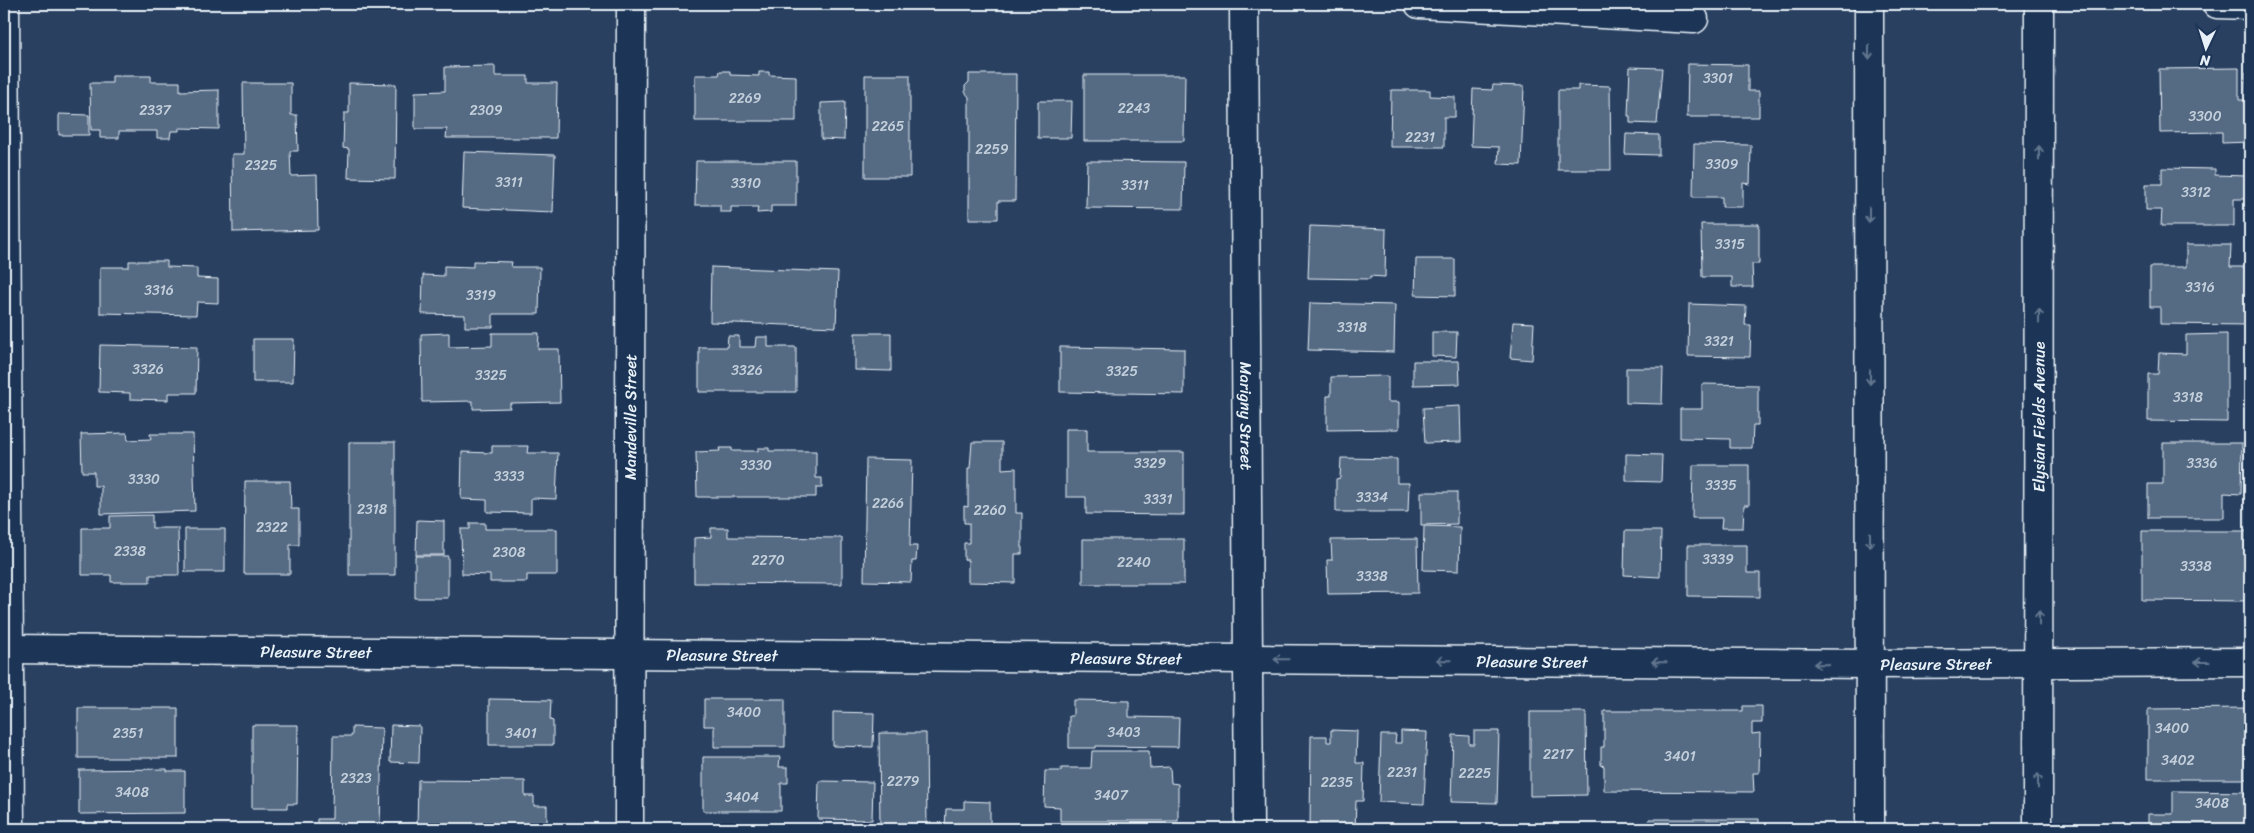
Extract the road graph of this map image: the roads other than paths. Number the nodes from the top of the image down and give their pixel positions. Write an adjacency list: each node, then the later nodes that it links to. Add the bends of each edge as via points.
1 (5, 4): 10 (street)
2 (630, 4): 11 (street, Mandeville Street)
3 (1244, 4): 12 (street, Marigny Street)
4 (1418, 4): 9 (street)
5 (1869, 4): 15 (street, one-way to 15)
6 (2039, 4): 13 (street, Elysian Fields Avenue, one-way to 6)
7 (2217, 4): 8 (street)
8 (2250, 5)
9 (1694, 19)
10 (7, 649): 11 (street, Pleasure Street); 16 (street)
11 (628, 656): 12 (street, Pleasure Street); 17 (street, Mandeville Street)
12 (1248, 658): 15 (street, Pleasure Street, one-way to 12); 18 (street, Marigny Street)
13 (2038, 662): 14 (street, Pleasure Street, one-way to 13); 15 (street, Pleasure Street); 20 (street, Elysian Fields Avenue, one-way to 13)
14 (2250, 662)
15 (1870, 664): 19 (street)
16 (10, 829)
17 (629, 829)
18 (1249, 829)
19 (1870, 829)
20 (2038, 829)

